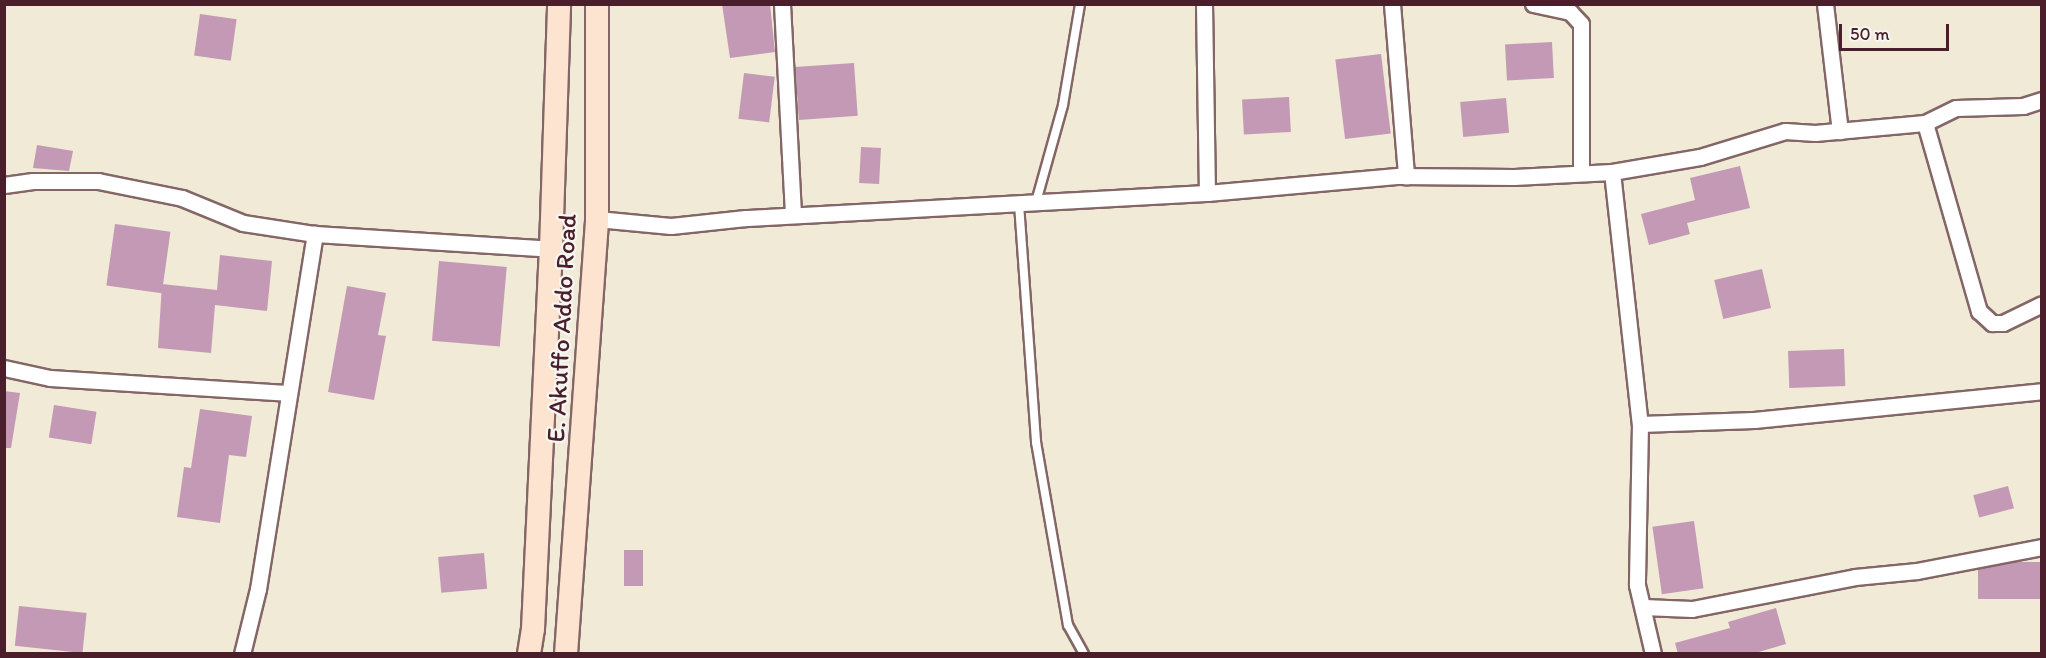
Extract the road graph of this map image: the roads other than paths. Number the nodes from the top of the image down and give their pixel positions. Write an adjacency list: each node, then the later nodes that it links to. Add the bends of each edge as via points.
1 (559, 4): 22 (main road, E. Akuffo Addo Road)
2 (597, 4): 20 (main road, E. Akuffo Addo Road)
3 (782, 4): 19 (street)
4 (1080, 4): 17 (lane, via 1063,105)
5 (1204, 4): 16 (street)
6 (1392, 4): 14 (street)
7 (1533, 4): 13 (street, via 1570,12 1581,24)
8 (1825, 4): 11 (street)
9 (2042, 100): 10 (street, via 2023,106 1956,108)
10 (1924, 123): 11 (street); 23 (street, via 1979,311 1992,322 2003,323)
11 (1839, 131): 12 (street, via 1785,131 1700,157)
12 (1612, 172): 13 (street); 27 (street)
13 (1581, 173): 14 (street)
14 (1406, 176): 16 (street)
15 (4, 185): 21 (street, via 98,181 138,187 182,198 243,223)
16 (1207, 193): 17 (street)
17 (1036, 203): 18 (street)
18 (1019, 204): 19 (street); 33 (lane, via 1036,442 1068,625)
19 (793, 215): 20 (street, via 671,226)
20 (597, 219): 32 (main road, E. Akuffo Addo Road, via 583,458)
21 (315, 234): 22 (street); 26 (street)
22 (551, 249): 31 (main road, E. Akuffo Addo Road)
23 (2042, 304)
24 (4, 368): 26 (street, via 50,378)
25 (2042, 391): 27 (street, via 1754,420)
26 (287, 393): 30 (street, via 258,588)
27 (1640, 424): 29 (street, via 1636,549 1637,585)
28 (2042, 547): 29 (street, via 1692,609)
29 (1643, 607): 34 (street)
30 (242, 654)
31 (529, 654)
32 (566, 654)
33 (1084, 654)
34 (1653, 654)

